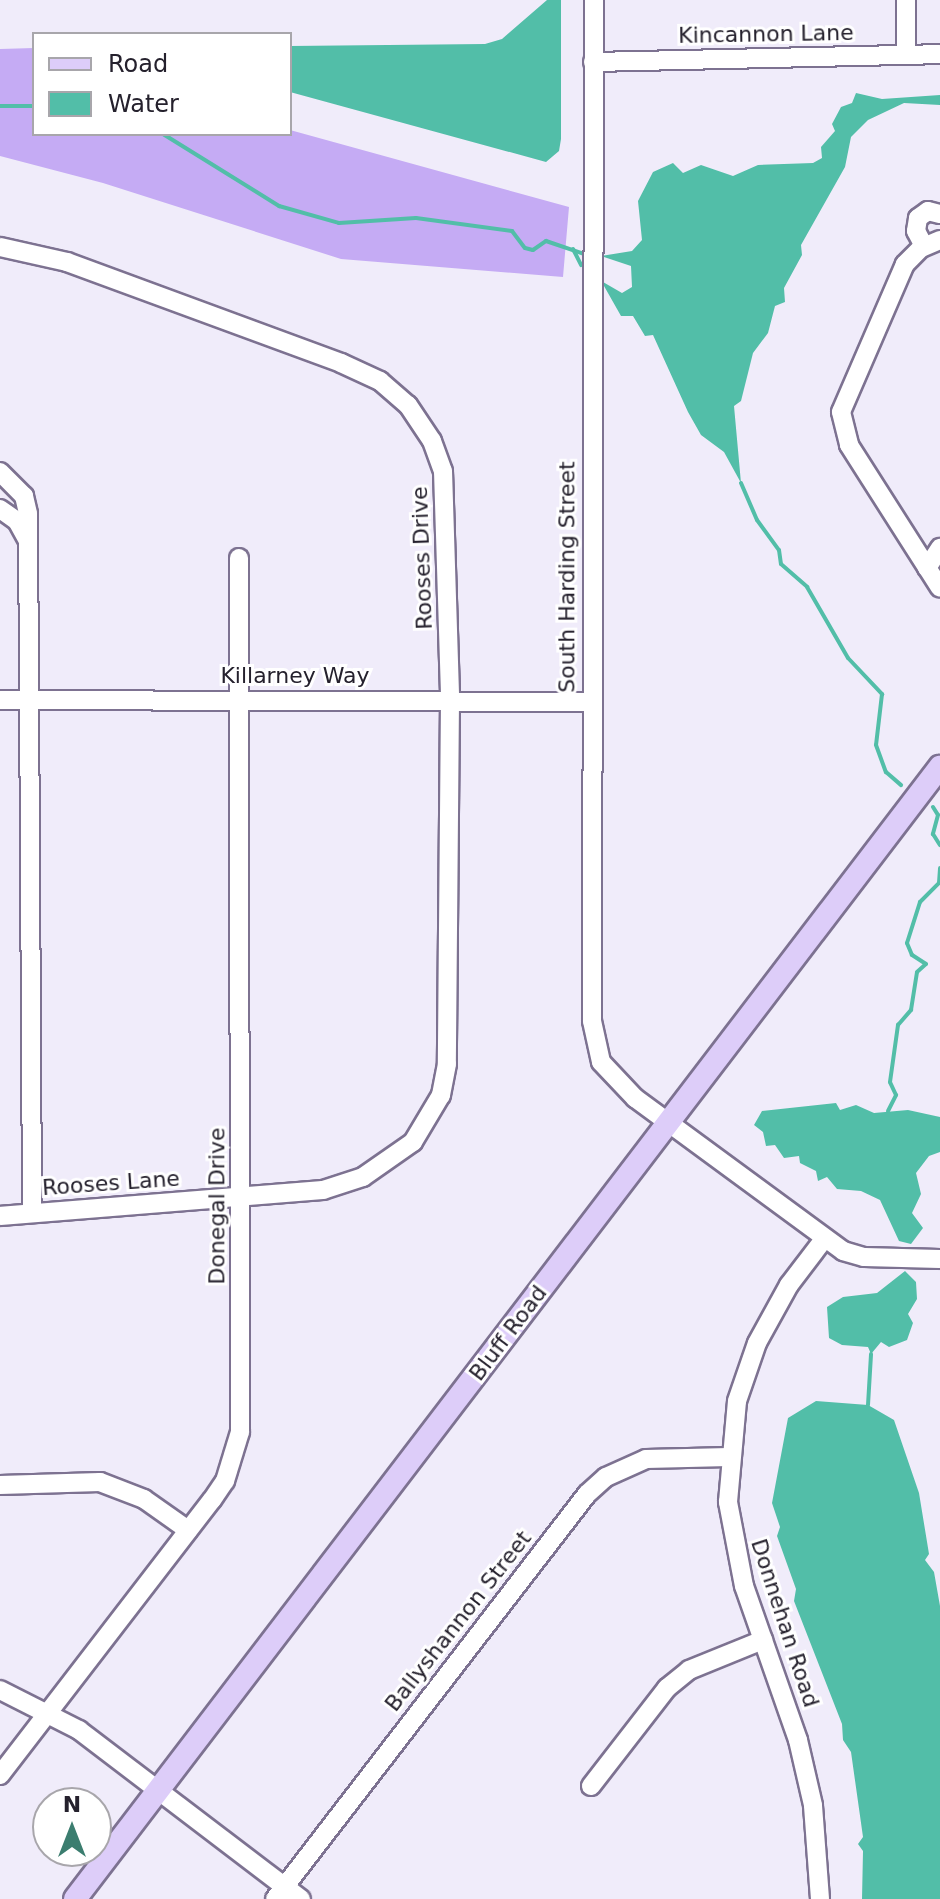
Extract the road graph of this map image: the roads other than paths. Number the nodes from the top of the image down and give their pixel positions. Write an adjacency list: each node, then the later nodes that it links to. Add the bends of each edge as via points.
1 (594, 0): 5 (street, South Harding Street)
2 (906, 0): 4 (street)
3 (940, 54): 4 (street, Kincannon Lane)
4 (906, 55): 5 (street, Kincannon Lane)
5 (593, 62): 20 (street, South Harding Street)
6 (940, 214): 7 (street, via 928,211 918,218 916,231)
7 (932, 243): 14 (street, via 902,270 841,412 849,445)
8 (0, 247): 19 (street, Rooses Drive, via 67,262 341,363 380,381 408,405 432,441 443,471)
9 (0, 472): 11 (street, via 24,496)
10 (0, 509): 11 (street, via 17,521)
11 (28, 541): 18 (street)
12 (940, 548): 14 (street)
13 (239, 558): 16 (street, Donegal Drive)
14 (927, 568): 15 (street)
15 (940, 588)
16 (238, 699): 18 (street, Killarney Way); 19 (street, Killarney Way); 24 (street, Donegal Drive)
17 (0, 700): 18 (street, Killarney Way)
18 (27, 700): 25 (street)
19 (450, 700): 20 (street, Killarney Way); 22 (street, Rooses Drive)
20 (590, 702): 23 (street, South Harding Street, via 596,1042 614,1080)
21 (940, 767): 23 (main road, Bluff Road)
22 (447, 1064): 24 (street, Rooses Lane, via 428,1122 390,1163 323,1190)
23 (670, 1121): 27 (street, South Harding Street); 37 (main road, Bluff Road)
24 (242, 1197): 25 (street, Rooses Lane); 31 (street, Donegal Drive, via 240,1432 225,1481)
25 (32, 1213): 26 (street, Rooses Lane)
26 (0, 1216)
27 (824, 1239): 28 (street, South Harding Street, via 864,1257); 29 (street, Donnehan Road, via 789,1285 757,1343 737,1401)
28 (940, 1259)
29 (729, 1457): 32 (street, Donnehan Road, via 734,1547); 38 (street, Ballyshannon Street, via 646,1459 606,1477 587,1494)
30 (0, 1485): 31 (street, via 100,1482 144,1499)
31 (188, 1530): 34 (street, Donegal Drive)
32 (763, 1640): 36 (street, via 689,1670 667,1688); 41 (street, Donnehan Road, via 798,1740 813,1805)
33 (0, 1690): 34 (street)
34 (47, 1711): 35 (street, Donegal Drive); 37 (street)
35 (0, 1775)
36 (591, 1786)
37 (158, 1791): 38 (street); 39 (main road, Bluff Road)
38 (280, 1893): 40 (street)
39 (75, 1899)
40 (301, 1899)
41 (820, 1899)

